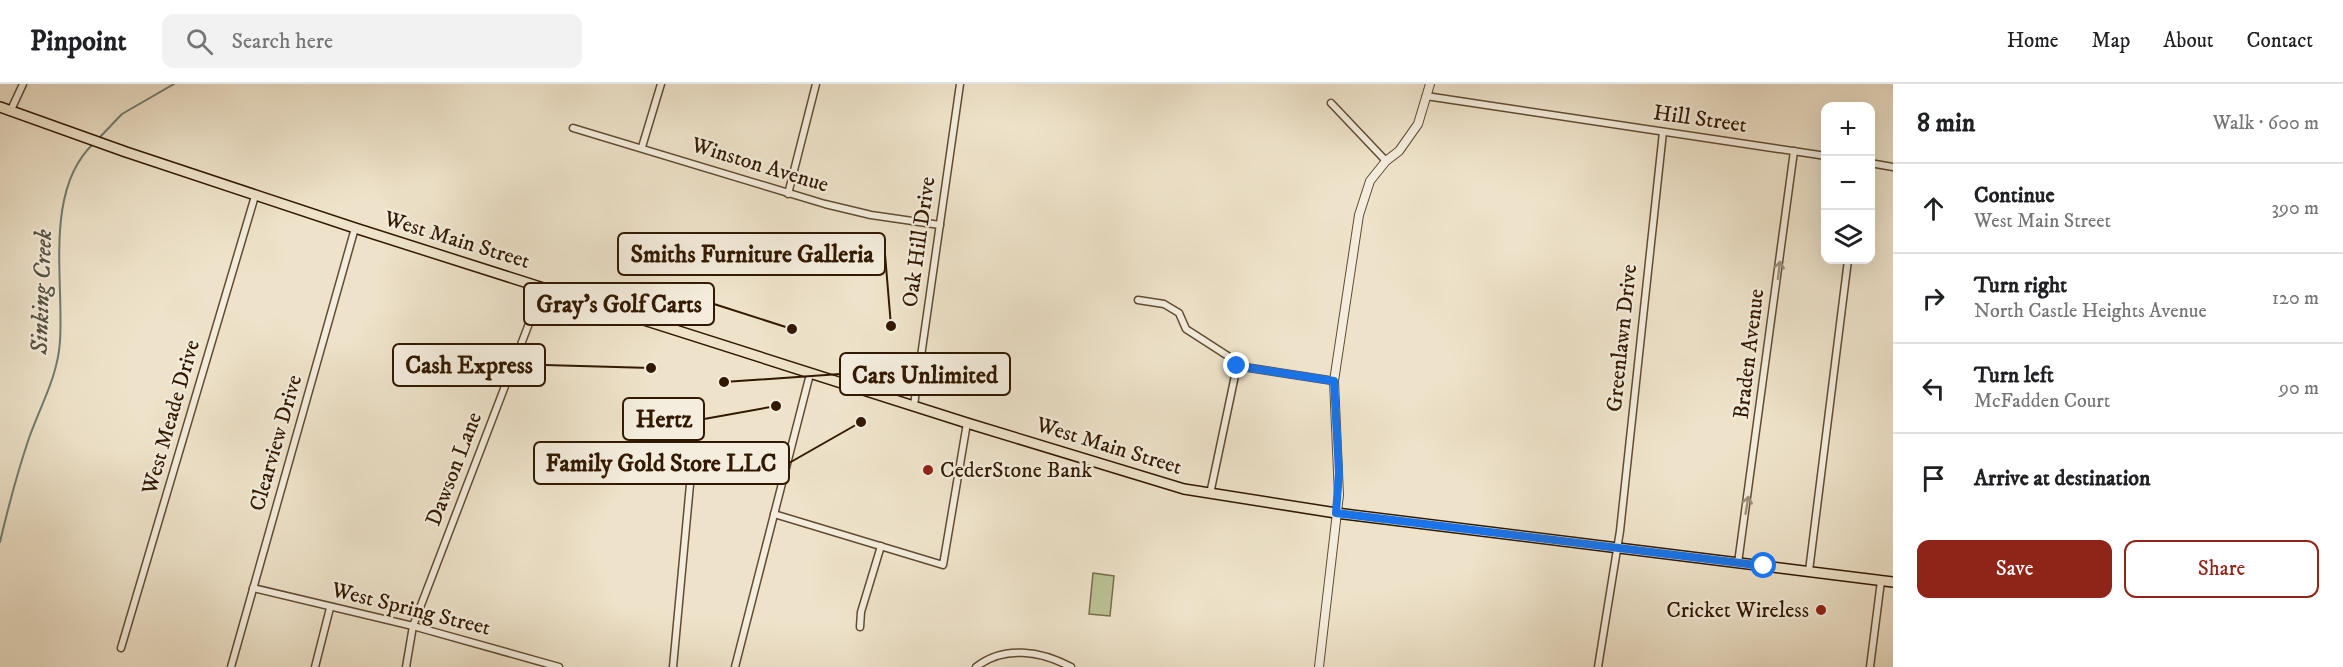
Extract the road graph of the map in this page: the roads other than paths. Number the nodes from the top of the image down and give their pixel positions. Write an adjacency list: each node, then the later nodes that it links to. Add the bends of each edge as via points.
1 (23, 84): 9 (street)
2 (661, 84): 12 (street)
3 (816, 84): 18 (street)
4 (960, 84): 20 (street, Oak Hill Drive)
5 (1430, 84): 6 (street)
6 (1426, 96): 11 (street, Hill Street); 15 (street, via 1409,139)
7 (1331, 103): 15 (street)
8 (0, 107): 9 (main road, West Main Street)
9 (10, 111): 19 (main road, West Main Street)
10 (573, 128): 12 (street, Winston Avenue)
11 (1663, 132): 13 (street, Hill Street); 35 (street, Greenlawn Drive)
12 (642, 147): 18 (street, Winston Avenue)
13 (1794, 150): 14 (street, Hill Street); 36 (street, Braden Avenue, one-way to 13)
14 (1821, 155)
15 (1386, 161): 27 (street, via 1362,199)
16 (1875, 164): 17 (street)
17 (1893, 167)
18 (788, 194): 20 (street, Winston Avenue, via 871,215)
19 (255, 196): 21 (main road, West Main Street); 44 (street, West Meade Drive)
20 (940, 225): 28 (street, Oak Hill Drive)
21 (356, 228): 23 (main road, West Main Street); 40 (street, Clearview Drive)
22 (1847, 264): 37 (street)
23 (543, 287): 26 (main road, West Main Street); 42 (street, Dawson Lane)
24 (1138, 300): 25 (street, via 1164,304 1179,313 1186,329)
25 (1237, 366): 27 (street); 31 (street)
26 (810, 374): 28 (main road, West Main Street); 30 (street)
27 (1334, 381): 32 (street, via 1339,473)
28 (914, 405): 29 (main road, West Main Street)
29 (967, 423): 31 (main road, West Main Street, via 1135,476); 34 (street, via 943,565)
30 (783, 477): 33 (street); 49 (street, via 705,456 693,463)
31 (1210, 494): 32 (main road, West Main Street)
32 (1336, 513): 35 (main road, West Main Street); 53 (street)
33 (774, 514): 34 (street); 50 (street)
34 (881, 546): 43 (street)
35 (1617, 548): 36 (main road, West Main Street); 54 (street, Greenlawn Drive)
36 (1738, 562): 37 (main road, West Main Street)
37 (1809, 571): 38 (main road, West Main Street)
38 (1881, 580): 39 (main road, West Main Street); 55 (street)
39 (1893, 582)
40 (253, 588): 41 (street, West Spring Street); 45 (street, Clearview Drive)
41 (330, 608): 42 (street, West Spring Street); 46 (street)
42 (413, 626): 47 (street, Dawson Lane); 48 (street, West Spring Street)
43 (860, 627)
44 (122, 648)
45 (231, 667)
46 (315, 667)
47 (406, 667)
48 (559, 667)
49 (673, 667)
50 (735, 667)
51 (976, 667): 52 (street, via 995,656 1018,652)
52 (1071, 667)
53 (1319, 667)
54 (1598, 667)
55 (1870, 667)

